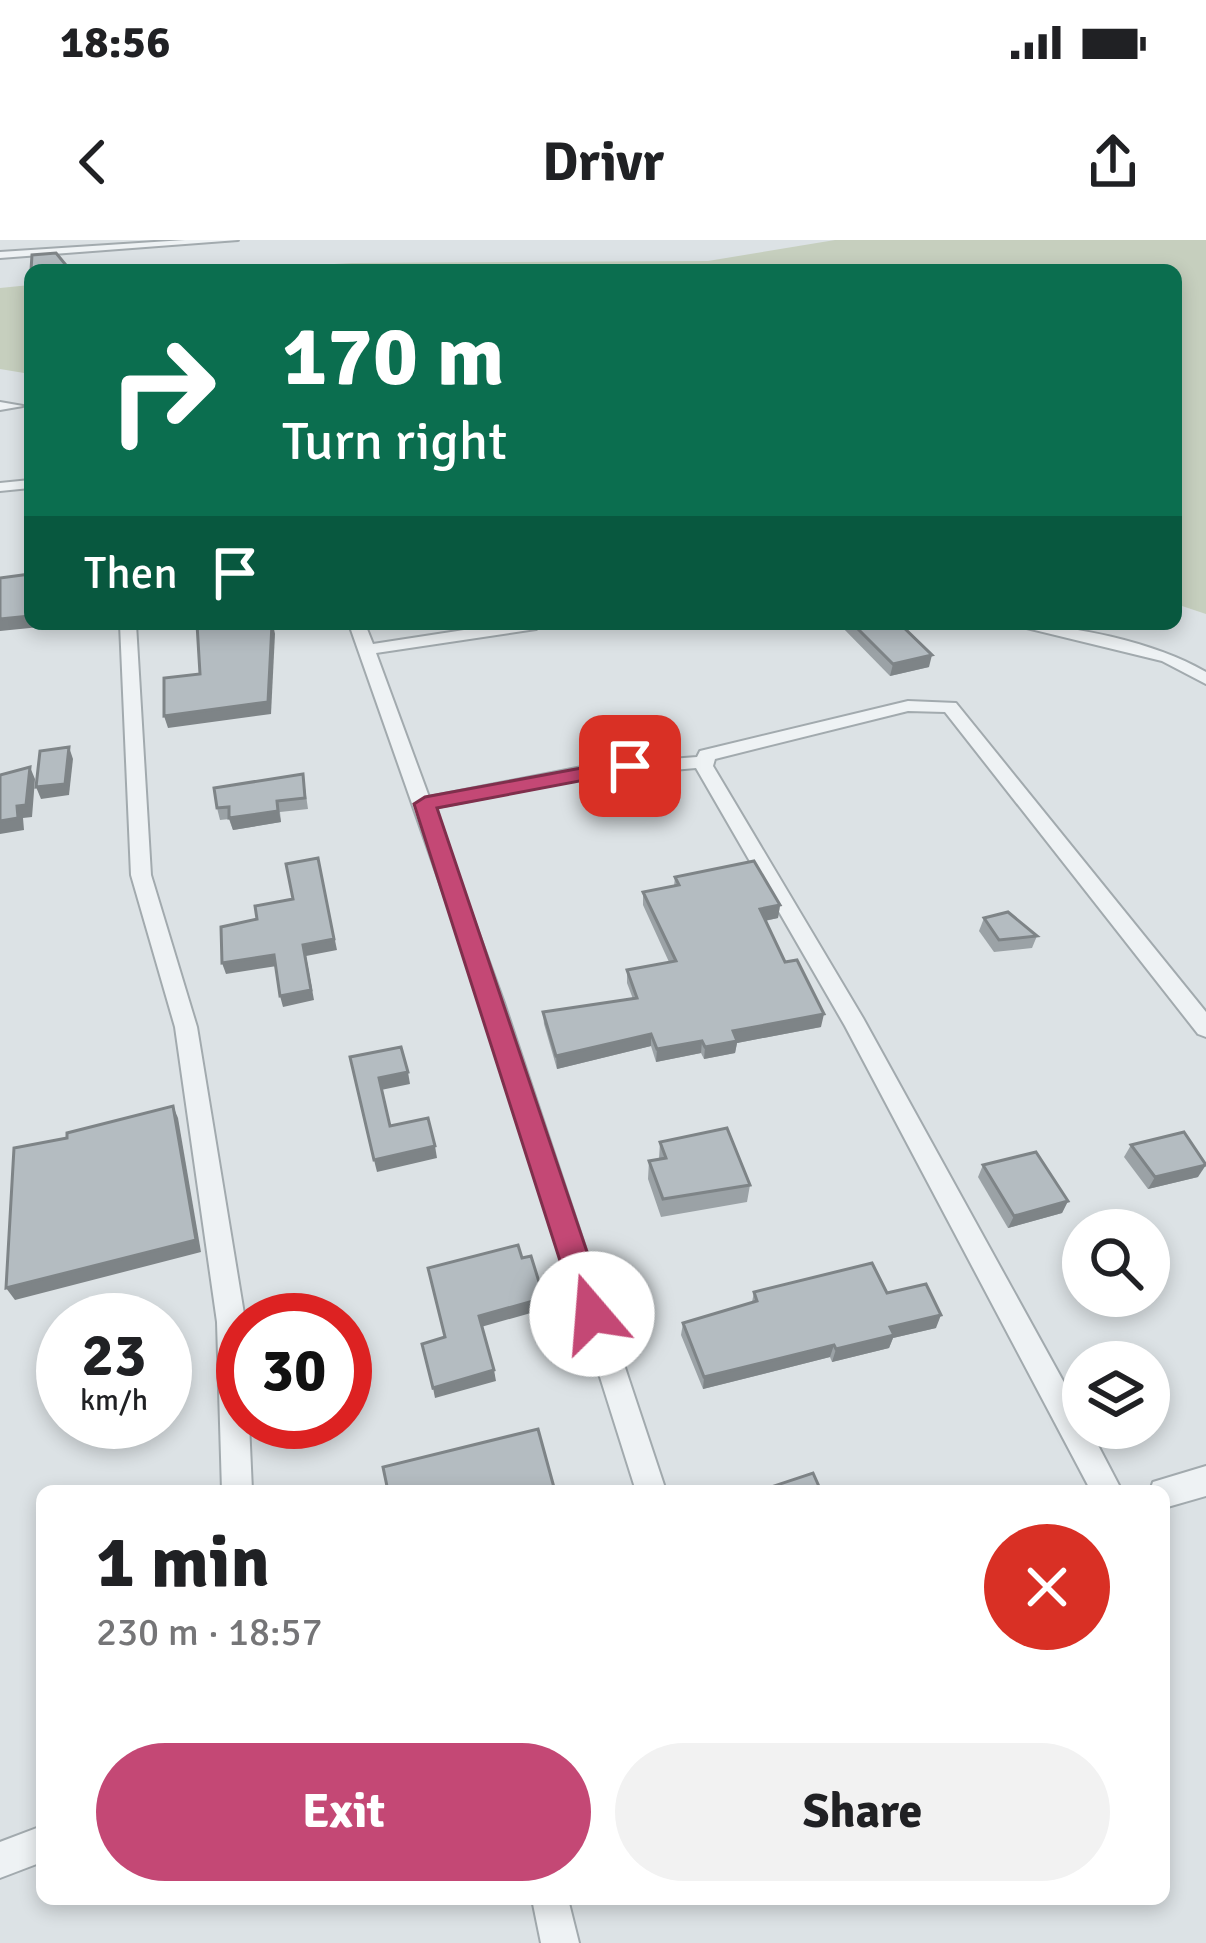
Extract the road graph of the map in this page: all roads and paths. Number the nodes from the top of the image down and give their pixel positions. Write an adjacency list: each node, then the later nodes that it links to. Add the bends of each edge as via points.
1 (233, 240): 2 (street)
2 (0, 255)
3 (0, 406): 4 (street)
4 (17, 406)
5 (128, 630): 15 (street, via 141,875 186,1027 231,1322)
6 (359, 630): 9 (street)
7 (496, 630): 9 (street)
8 (1045, 630): 10 (street, via 1168,657)
9 (364, 650): 12 (street)
10 (1206, 679)
11 (705, 762): 12 (street, via 592,771); 13 (street, via 707,755 908,706 950,707); 17 (street)
12 (425, 804): 16 (street)
13 (1206, 1028)
14 (1206, 1481): 18 (street)
15 (238, 1485)
16 (649, 1485)
17 (1104, 1485)
18 (1170, 1491)
19 (36, 1846): 20 (street)
20 (0, 1860)
21 (551, 1905): 22 (street)
22 (560, 1943)

